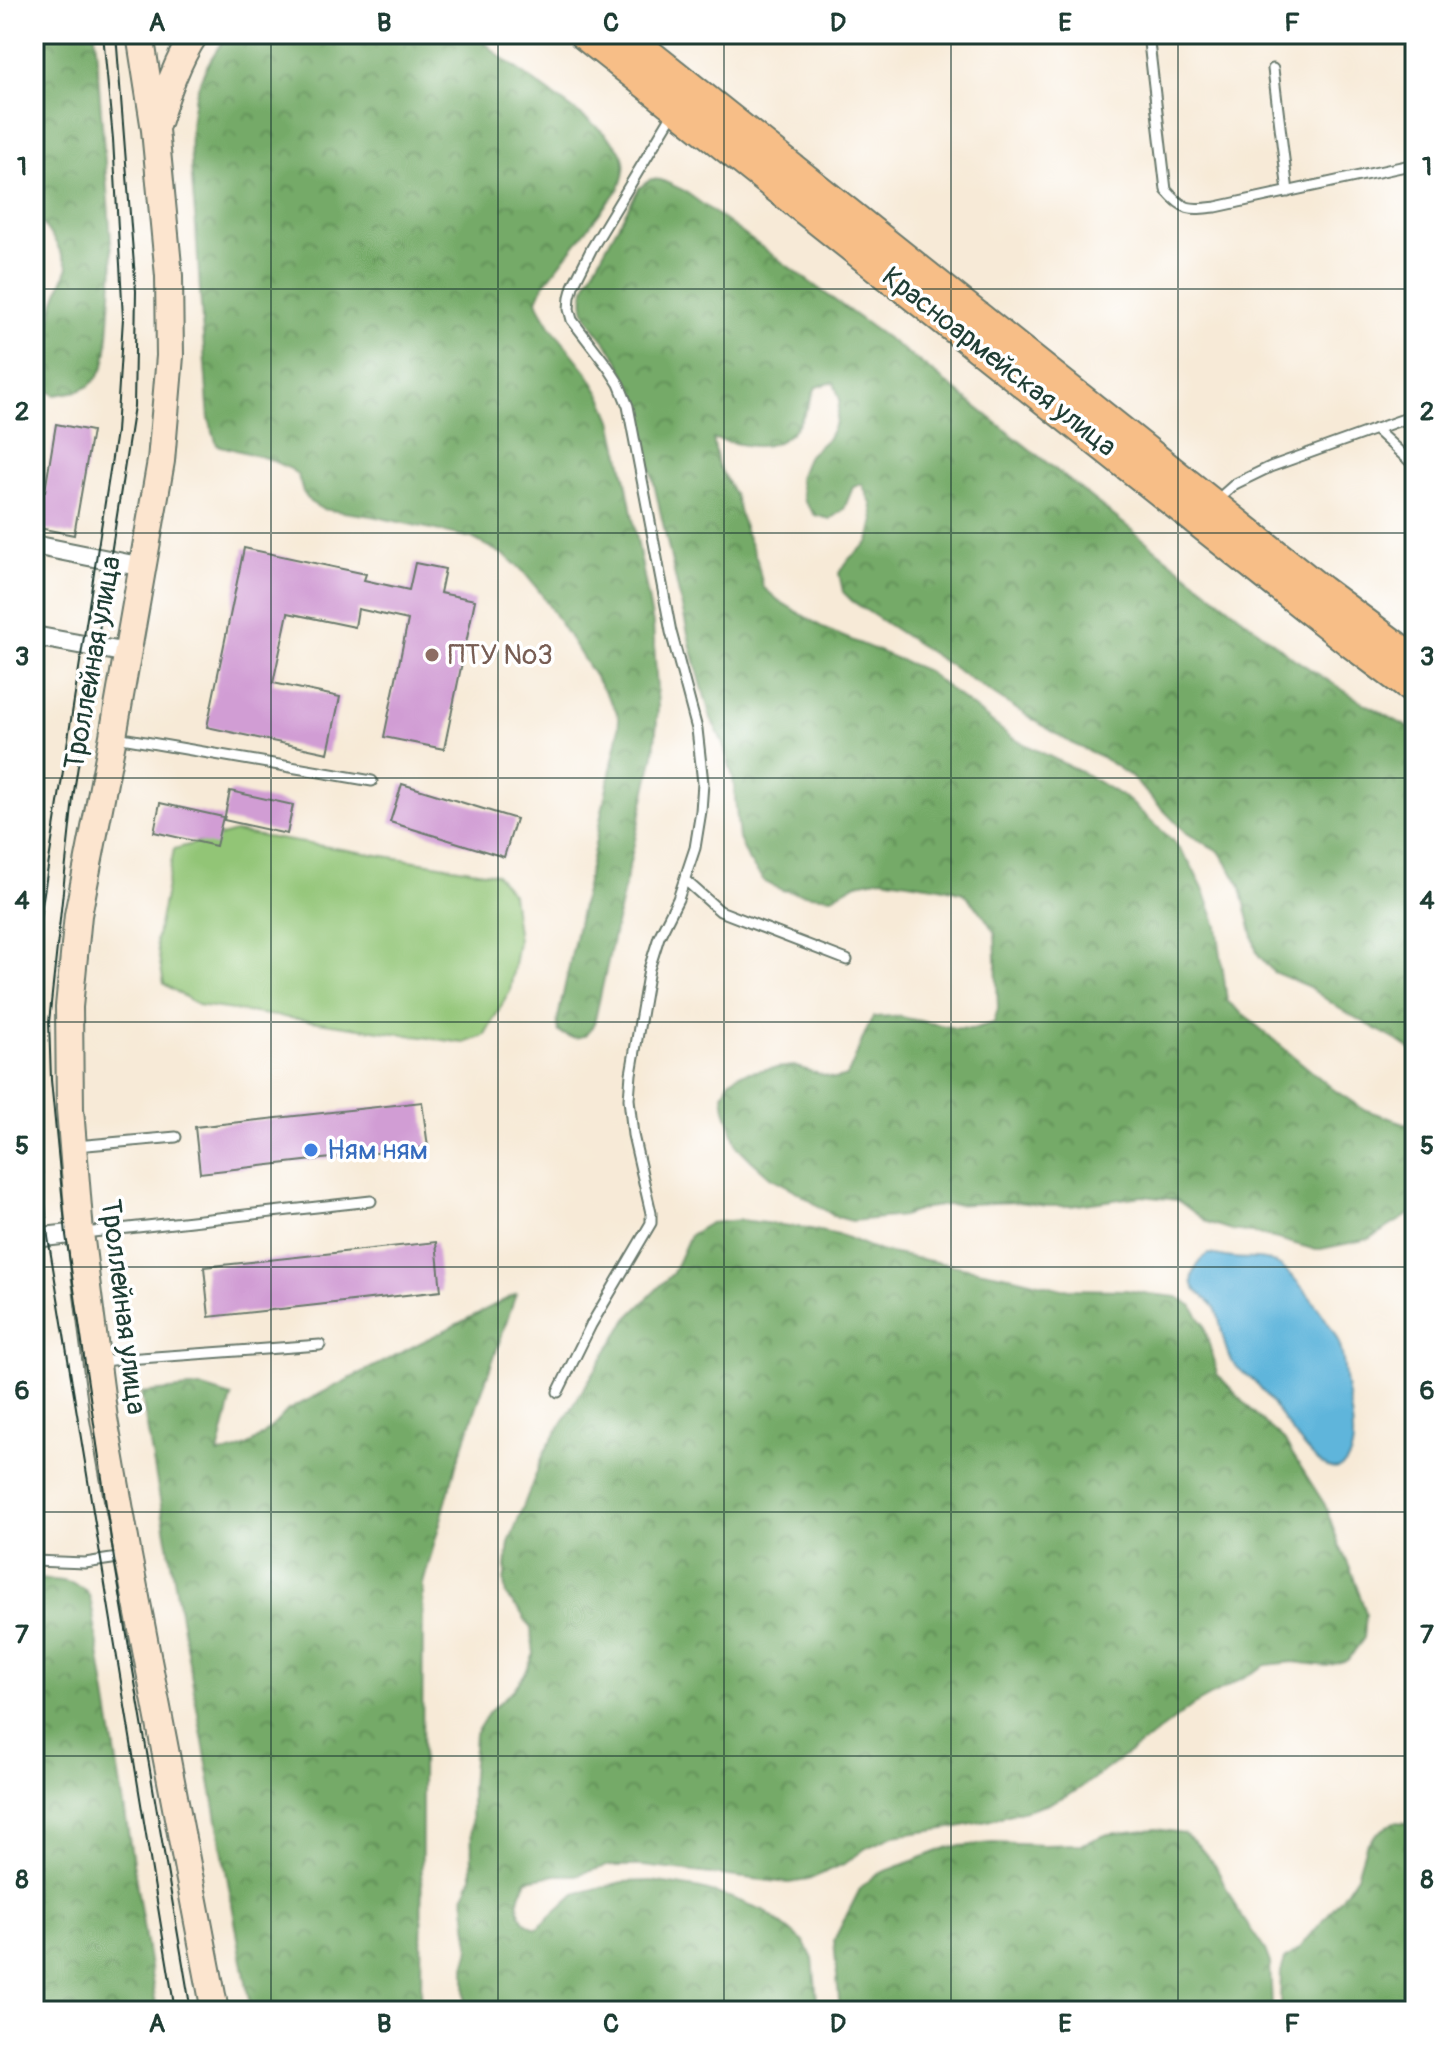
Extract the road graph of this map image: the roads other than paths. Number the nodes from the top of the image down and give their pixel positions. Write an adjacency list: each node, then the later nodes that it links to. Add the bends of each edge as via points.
1 (140, 34): 8 (street, Троллейная улица)
2 (195, 34): 8 (street, via 171,81)
3 (584, 34): 5 (main road, Красноармейская улица)
4 (1148, 34): 10 (lane, via 1166,190 1178,204 1191,210)
5 (644, 51): 7 (main road, Красноармейская улица); 14 (main road, Красноармейская улица)
6 (1273, 69): 10 (lane)
7 (677, 107): 14 (main road, Красноармейская улица); 23 (lane, via 592,248 573,286 569,309 628,406 671,632 697,729 701,811)
8 (155, 130): 16 (street, Троллейная улица, via 169,276 170,356 161,461)
9 (1415, 164): 10 (lane)
10 (1288, 192)
11 (1415, 415): 12 (lane)
12 (1375, 429): 13 (lane); 14 (lane, via 1249,477 1224,493)
13 (1415, 466)
14 (1207, 514): 19 (main road, Красноармейская улица); 20 (main road, Красноармейская улица, via 1352,643)
15 (34, 545): 16 (street)
16 (143, 567): 18 (street, Троллейная улица)
17 (34, 636): 18 (street)
18 (128, 653): 21 (street, Троллейная улица)
19 (1415, 661)
20 (1415, 690)
21 (113, 736): 22 (lane); 26 (street, Троллейная улица, via 72,969)
22 (372, 781)
23 (685, 880): 24 (lane, via 720,911); 32 (lane, via 649,969 631,1074 633,1135 651,1223)
24 (847, 960)
25 (176, 1137): 26 (lane)
26 (72, 1146): 28 (street, Троллейная улица)
27 (371, 1201): 28 (lane)
28 (80, 1233): 29 (street); 31 (street, Троллейная улица)
29 (34, 1238)
30 (320, 1345): 31 (lane)
31 (96, 1361): 33 (street, Троллейная улица)
32 (558, 1392)
33 (128, 1556): 34 (lane, via 85,1563); 35 (street, Троллейная улица)
34 (34, 1561)
35 (215, 2011)

